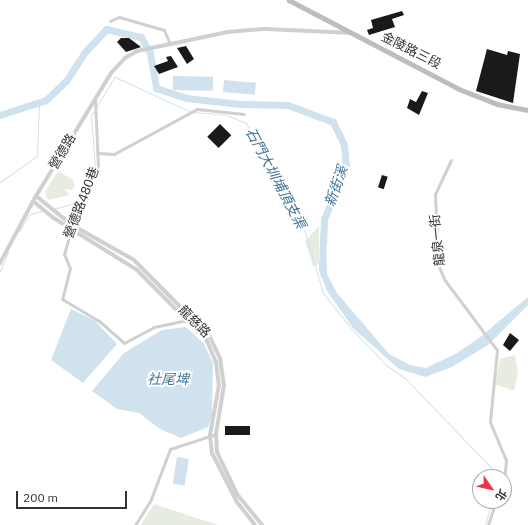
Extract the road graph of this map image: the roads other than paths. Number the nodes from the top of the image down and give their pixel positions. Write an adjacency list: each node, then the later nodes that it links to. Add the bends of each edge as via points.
1 (289, 0): 3 (main road, 金陵路三段)
2 (110, 21): 4 (street, via 119,17 164,30)
3 (354, 33): 4 (street, via 299,30 228,32); 6 (main road, 金陵路三段, via 459,89 497,104)
4 (170, 44): 5 (street, 營德路, via 137,51 118,64)
5 (95, 99): 8 (street, 營德路480巷); 10 (street, 營德路)
6 (528, 110)
7 (244, 114): 8 (street, via 197,109 114,154)
8 (98, 153): 12 (street, 營德路480巷, via 98,165)
9 (451, 160): 18 (street, 龍泉一街, via 435,194 438,264 444,279 494,346 498,358 490,422 506,460)
10 (36, 196): 11 (street, 營德路); 12 (street, 龍慈路)
11 (33, 201): 13 (street, 龍慈路); 14 (street, 營德路)
12 (72, 225): 13 (street, 營德路480巷); 15 (street, 龍慈路, via 134,260)
13 (72, 230): 15 (street, 龍慈路, via 137,270); 15 (street, 營德路480巷, via 64,254 70,268 62,295 65,304 82,310 124,343 154,327)
14 (0, 263)
15 (188, 320): 16 (street, 龍慈路, via 207,341 216,362 219,386); 17 (street, 龍慈路, via 210,337 221,365 224,385)
16 (210, 434): 17 (street); 19 (street, 龍慈路, via 212,453); 21 (street, via 170,449 151,499)
17 (216, 434): 19 (street, 龍慈路, via 217,452)
18 (505, 469)
19 (224, 475): 22 (street, 龍慈路, via 236,502); 23 (street, 龍慈路)
20 (493, 509): 24 (street)
21 (135, 525)
22 (255, 525)
23 (262, 525)
24 (488, 525)

